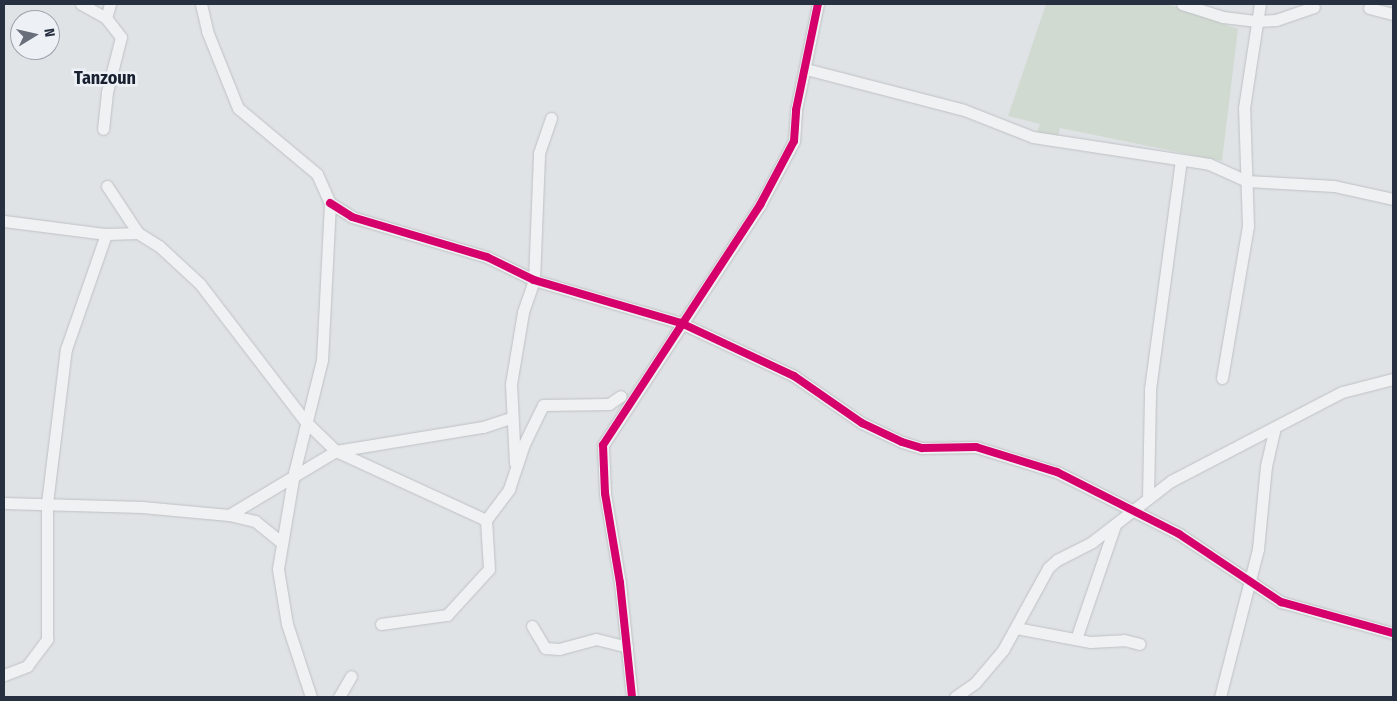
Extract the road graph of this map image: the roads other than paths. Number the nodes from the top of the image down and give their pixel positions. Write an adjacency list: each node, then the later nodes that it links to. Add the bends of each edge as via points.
1 (81, 4): 10 (street)
2 (110, 4): 10 (street)
3 (201, 4): 19 (street, via 207,31 238,108 317,174)
4 (818, 4): 12 (street)
5 (1182, 4): 11 (street, via 1223,17)
6 (1260, 4): 11 (street)
7 (1314, 7): 11 (street, via 1276,20)
8 (1369, 8): 9 (street)
9 (1393, 14)
10 (106, 18): 14 (street, via 121,37 107,92)
11 (1257, 21): 16 (street, via 1244,108)
12 (806, 69): 15 (street, via 964,110 1033,137); 24 (street, via 796,110 794,141 783,164 760,205)
13 (551, 118): 23 (street, via 539,153)
14 (103, 129)
15 (1181, 160): 16 (street, via 1209,164); 34 (street, via 1150,389)
16 (1246, 181): 18 (street, via 1334,186); 25 (street, via 1248,226)
17 (107, 186): 21 (street)
18 (1393, 199)
19 (330, 203): 23 (street, via 352,217 487,258); 29 (street, via 322,360)
20 (4, 221): 22 (street)
21 (138, 233): 22 (street); 29 (street, via 159,246 200,284)
22 (106, 234): 36 (street, via 66,349)
23 (534, 280): 24 (street); 28 (street, via 515,359)
24 (681, 322): 37 (street, via 809,384 862,423 902,442 922,448 976,447 1057,472); 49 (street, via 603,445 608,513)
25 (1222, 378)
26 (1393, 378): 30 (street, via 1342,392)
27 (621, 396): 32 (street, via 609,404 543,405)
28 (510, 418): 31 (street, via 477,428); 32 (street)
29 (306, 422): 31 (street); 33 (street)
30 (1274, 431): 34 (street, via 1171,481); 42 (street)
31 (336, 451): 33 (street); 39 (street)
32 (516, 470): 39 (street, via 509,489)
33 (294, 474): 38 (street); 41 (street)
34 (1148, 498): 37 (street)
35 (4, 503): 36 (street)
36 (47, 503): 38 (street); 50 (street, via 47,639 27,666)
37 (1131, 510): 40 (street); 42 (street, via 1179,534)
38 (229, 515): 41 (street, via 255,521)
39 (486, 520): 43 (street, via 489,568 455,610 432,619)
40 (1115, 525): 45 (street, via 1048,568); 47 (street)
41 (280, 541): 52 (street, via 278,569 286,624)
42 (1249, 583): 46 (street, via 1281,602); 56 (street)
43 (381, 624)
44 (532, 626): 49 (street, via 545,648 559,649 596,639)
45 (1016, 628): 47 (street); 55 (street, via 975,683)
46 (1393, 633)
47 (1076, 639): 48 (street, via 1098,642 1124,640)
48 (1140, 644)
49 (627, 647): 54 (street)
50 (4, 674)
51 (352, 676): 53 (street)
52 (311, 697)
53 (339, 697)
54 (632, 697)
55 (955, 697)
56 (1220, 697)

